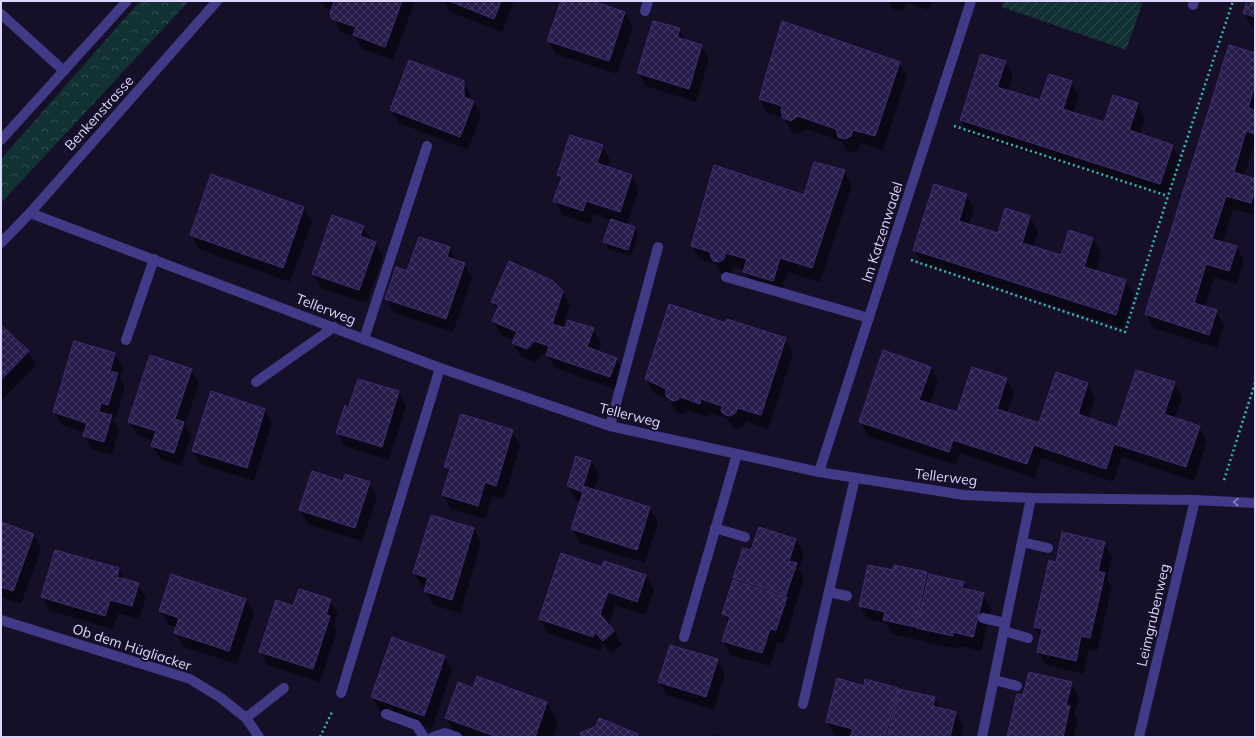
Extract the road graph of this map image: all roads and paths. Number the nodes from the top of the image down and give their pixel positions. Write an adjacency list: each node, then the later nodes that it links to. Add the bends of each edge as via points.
1 (127, 1): 8 (street)
2 (217, 1): 13 (street, Benkenstrasse)
3 (648, 1): 6 (street)
4 (970, 1): 9 (street, Im Katzenwadel)
5 (1233, 1): 12 (path)
6 (645, 11)
7 (1, 14): 8 (street)
8 (64, 71): 10 (street)
9 (932, 119): 12 (path); 16 (street, Im Katzenwadel)
10 (1, 140)
11 (427, 146): 21 (street)
12 (1168, 196): 16 (path, via 1125,332)
13 (30, 212): 14 (street, Benkenstrasse); 17 (street, Tellerweg)
14 (1, 243)
15 (658, 247): 26 (street)
16 (889, 253): 19 (street, Im Katzenwadel)
17 (154, 259): 20 (street, Tellerweg); 22 (street)
18 (726, 277): 19 (street)
19 (869, 318): 28 (street, Im Katzenwadel)
20 (334, 327): 21 (street, Tellerweg); 24 (street)
21 (364, 339): 23 (street, Tellerweg)
22 (126, 340)
23 (440, 368): 26 (street, Tellerweg); 48 (street)
24 (256, 382)
25 (1255, 383): 32 (path)
26 (610, 426): 27 (street, Tellerweg)
27 (737, 454): 28 (street, Tellerweg); 34 (street)
28 (819, 472): 29 (street, Tellerweg)
29 (855, 478): 30 (street, Tellerweg, via 964,495); 38 (street)
30 (1031, 498): 31 (street, Tellerweg); 36 (street)
31 (1195, 500): 32 (street, Tellerweg); 58 (street, Leimgrubenweg)
32 (1217, 502): 33 (street, Tellerweg, one-way to 32)
33 (1255, 503)
34 (716, 528): 35 (street); 43 (street)
35 (745, 537)
36 (1022, 542): 37 (street); 42 (street)
37 (1048, 548)
38 (829, 592): 39 (street); 49 (street)
39 (847, 596)
40 (983, 618): 42 (street)
41 (1, 620): 51 (street, Ob dem Hügliacker, via 190,679 221,698)
42 (1004, 627): 44 (street); 45 (street)
43 (684, 637)
44 (1028, 638)
45 (994, 680): 46 (street); 57 (street)
46 (1017, 686)
47 (284, 688): 51 (street)
48 (341, 693): 53 (path)
49 (803, 704)
50 (386, 714): 54 (street, via 416,724)
51 (246, 718): 52 (street, Ob dem Hügliacker)
52 (260, 737)
53 (320, 737)
54 (424, 737)
55 (433, 737): 56 (street, via 444,733)
56 (457, 737)
57 (982, 737)
58 (1139, 737)

